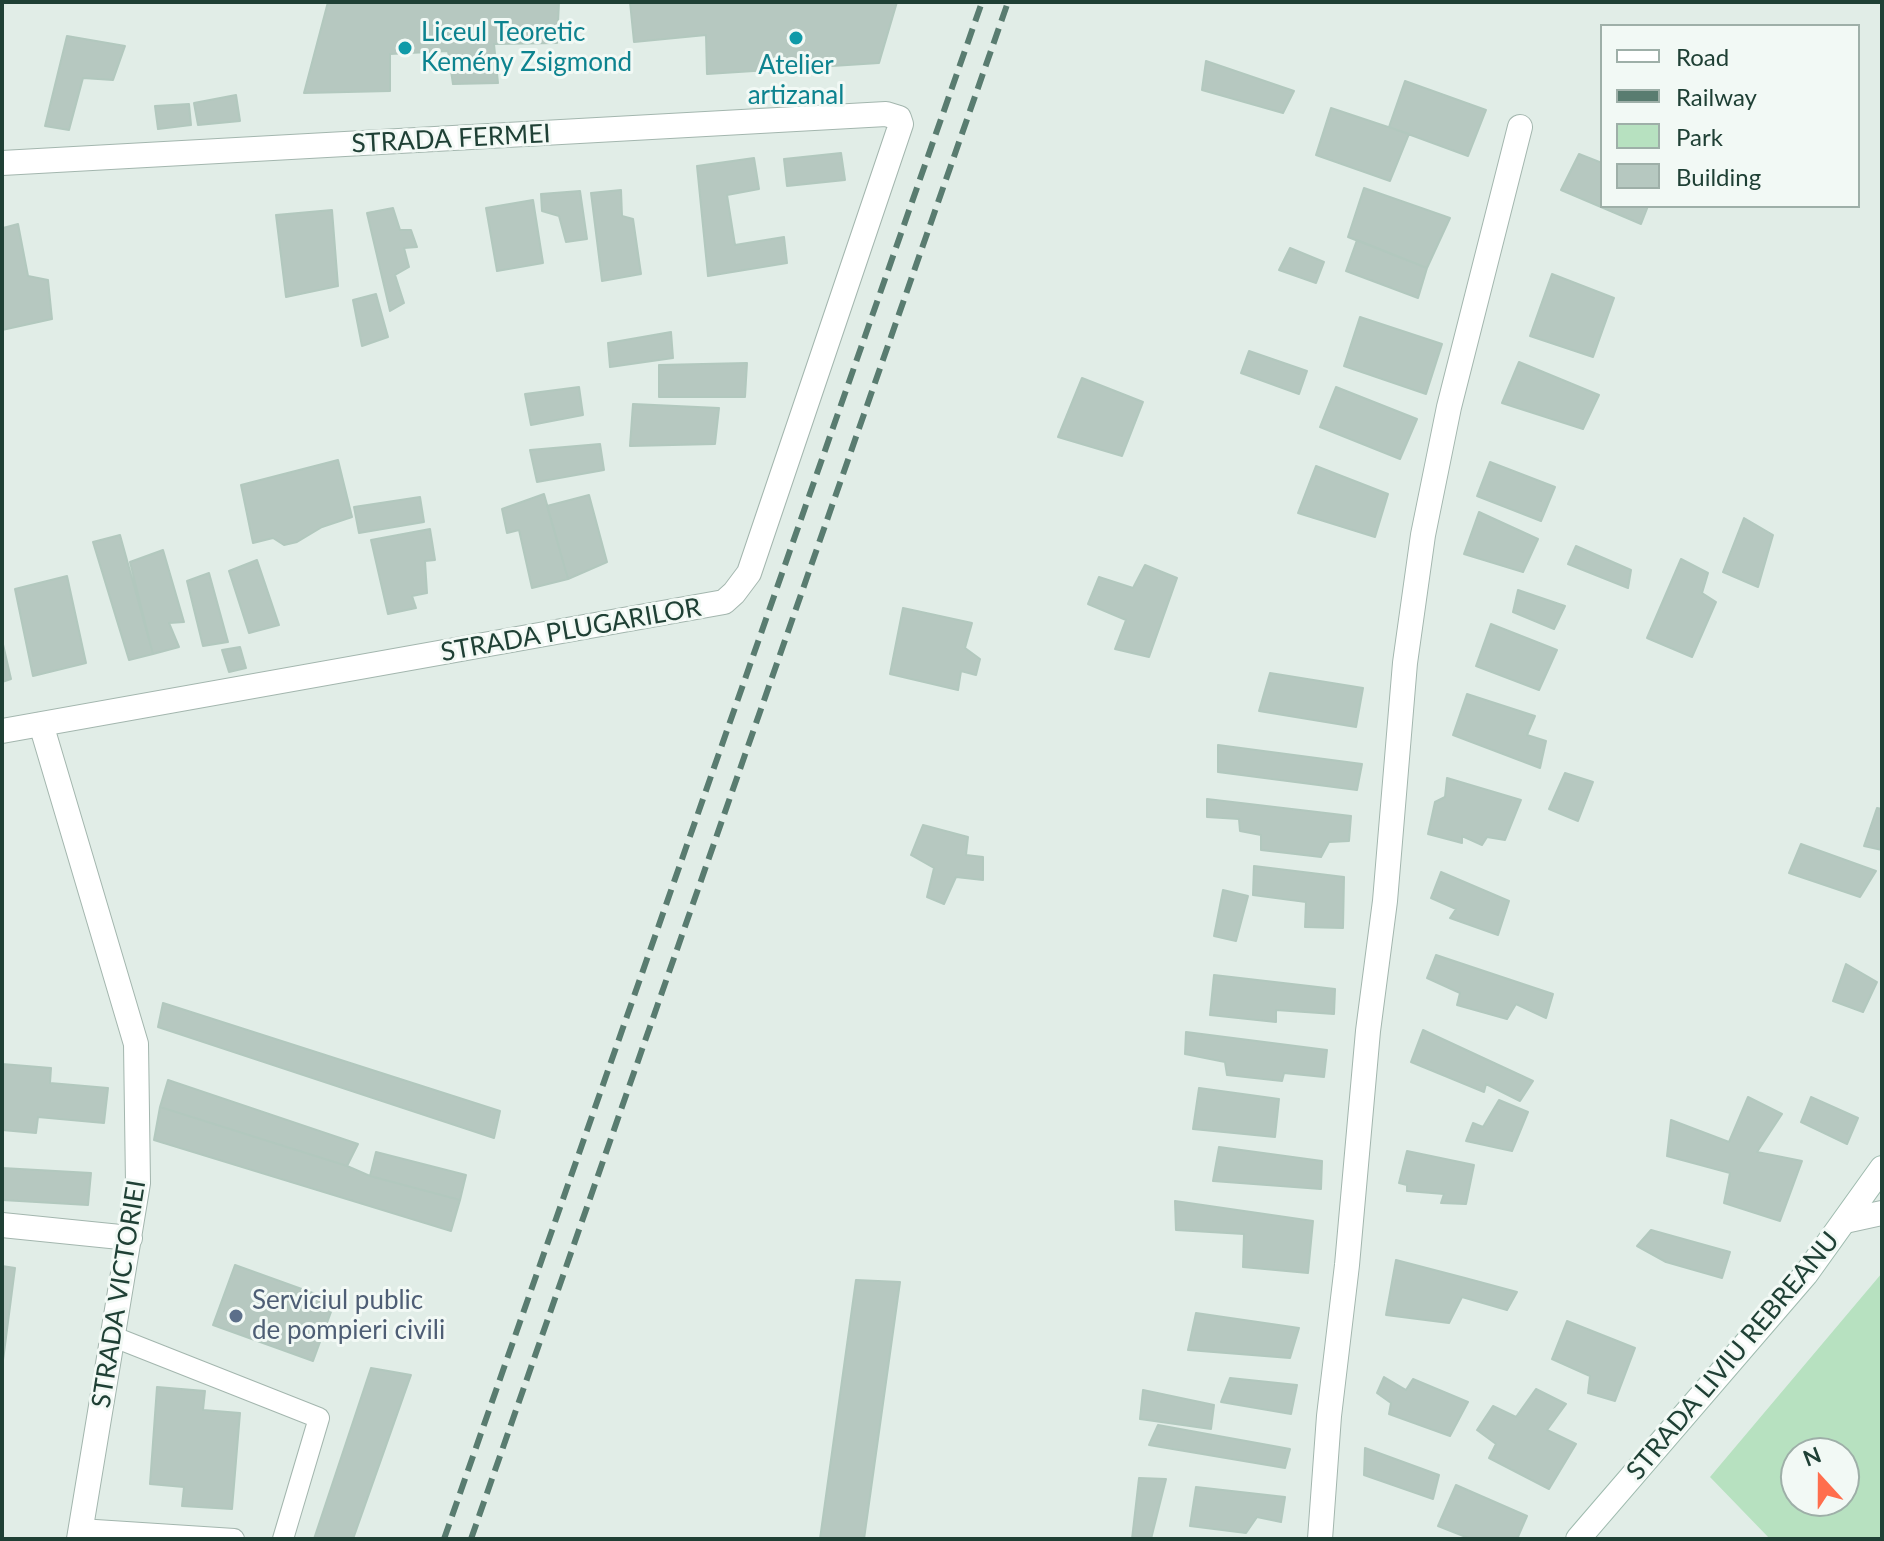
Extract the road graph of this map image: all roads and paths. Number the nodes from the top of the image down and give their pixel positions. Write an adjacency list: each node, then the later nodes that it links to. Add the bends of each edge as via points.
1 (899, 118): 3 (street, STRADA FERMEI, via 886,114); 4 (street, STRADA PLUGARILOR, via 749,573 724,602)
2 (1520, 127): 15 (street, via 1449,407 1417,577)
3 (2, 163)
4 (41, 724): 5 (street, STRADA PLUGARILOR); 10 (street, STRADA VICTORIEI, via 136,1044 138,1183)
5 (2, 731)
6 (1882, 1168): 8 (street, STRADA LIVIU REBREANU)
7 (1882, 1213): 8 (street)
8 (1845, 1221): 16 (street, STRADA LIVIU REBREANU, via 1806,1274)
9 (2, 1225): 10 (street)
10 (130, 1238): 11 (street, STRADA VICTORIEI)
11 (114, 1337): 12 (street, STRADA VICTORIEI); 14 (lane, via 319,1418)
12 (80, 1534): 13 (lane)
13 (234, 1539)
14 (283, 1539)
15 (1320, 1539)
16 (1578, 1539)

